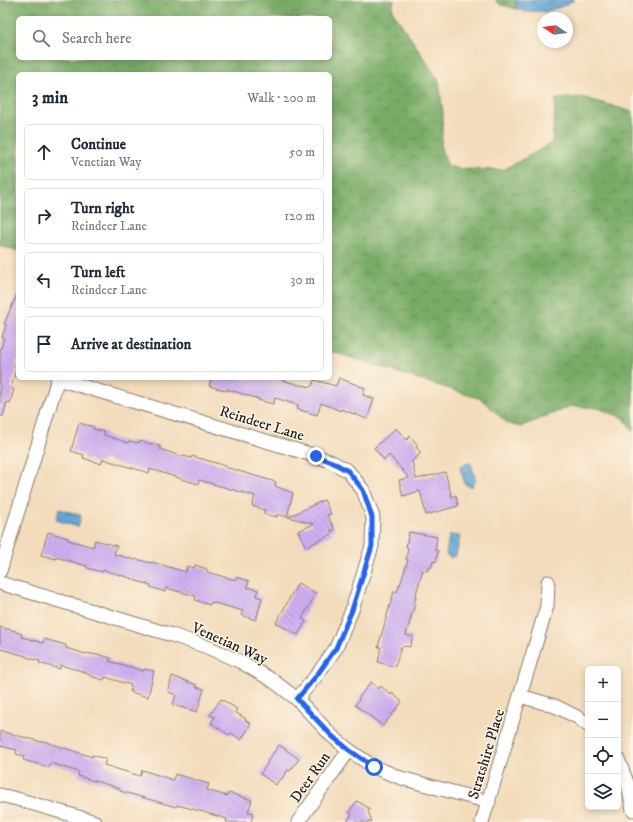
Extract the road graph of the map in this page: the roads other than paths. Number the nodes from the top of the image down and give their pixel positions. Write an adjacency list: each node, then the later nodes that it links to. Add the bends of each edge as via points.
1 (58, 380): 3 (street)
2 (61, 380): 7 (street, Reindeer Lane, via 316,456 348,471 363,490 372,517 372,546 352,610 336,648)
3 (0, 571)
4 (548, 582): 6 (street, Stratshire Place, via 547,606)
5 (0, 583): 7 (street, Venetian Way, via 207,647 241,662 272,680)
6 (520, 696): 8 (street, via 555,706); 12 (street, Stratshire Place)
7 (297, 699): 9 (street, Venetian Way)
8 (585, 723)
9 (349, 750): 12 (street, Venetian Way, via 374,767 401,778); 15 (street, Deer Run)
10 (621, 767): 13 (street)
11 (0, 795): 14 (street)
12 (488, 802): 16 (street, Stratshire Place)
13 (633, 810)
14 (95, 822)
15 (298, 822)
16 (482, 822)

